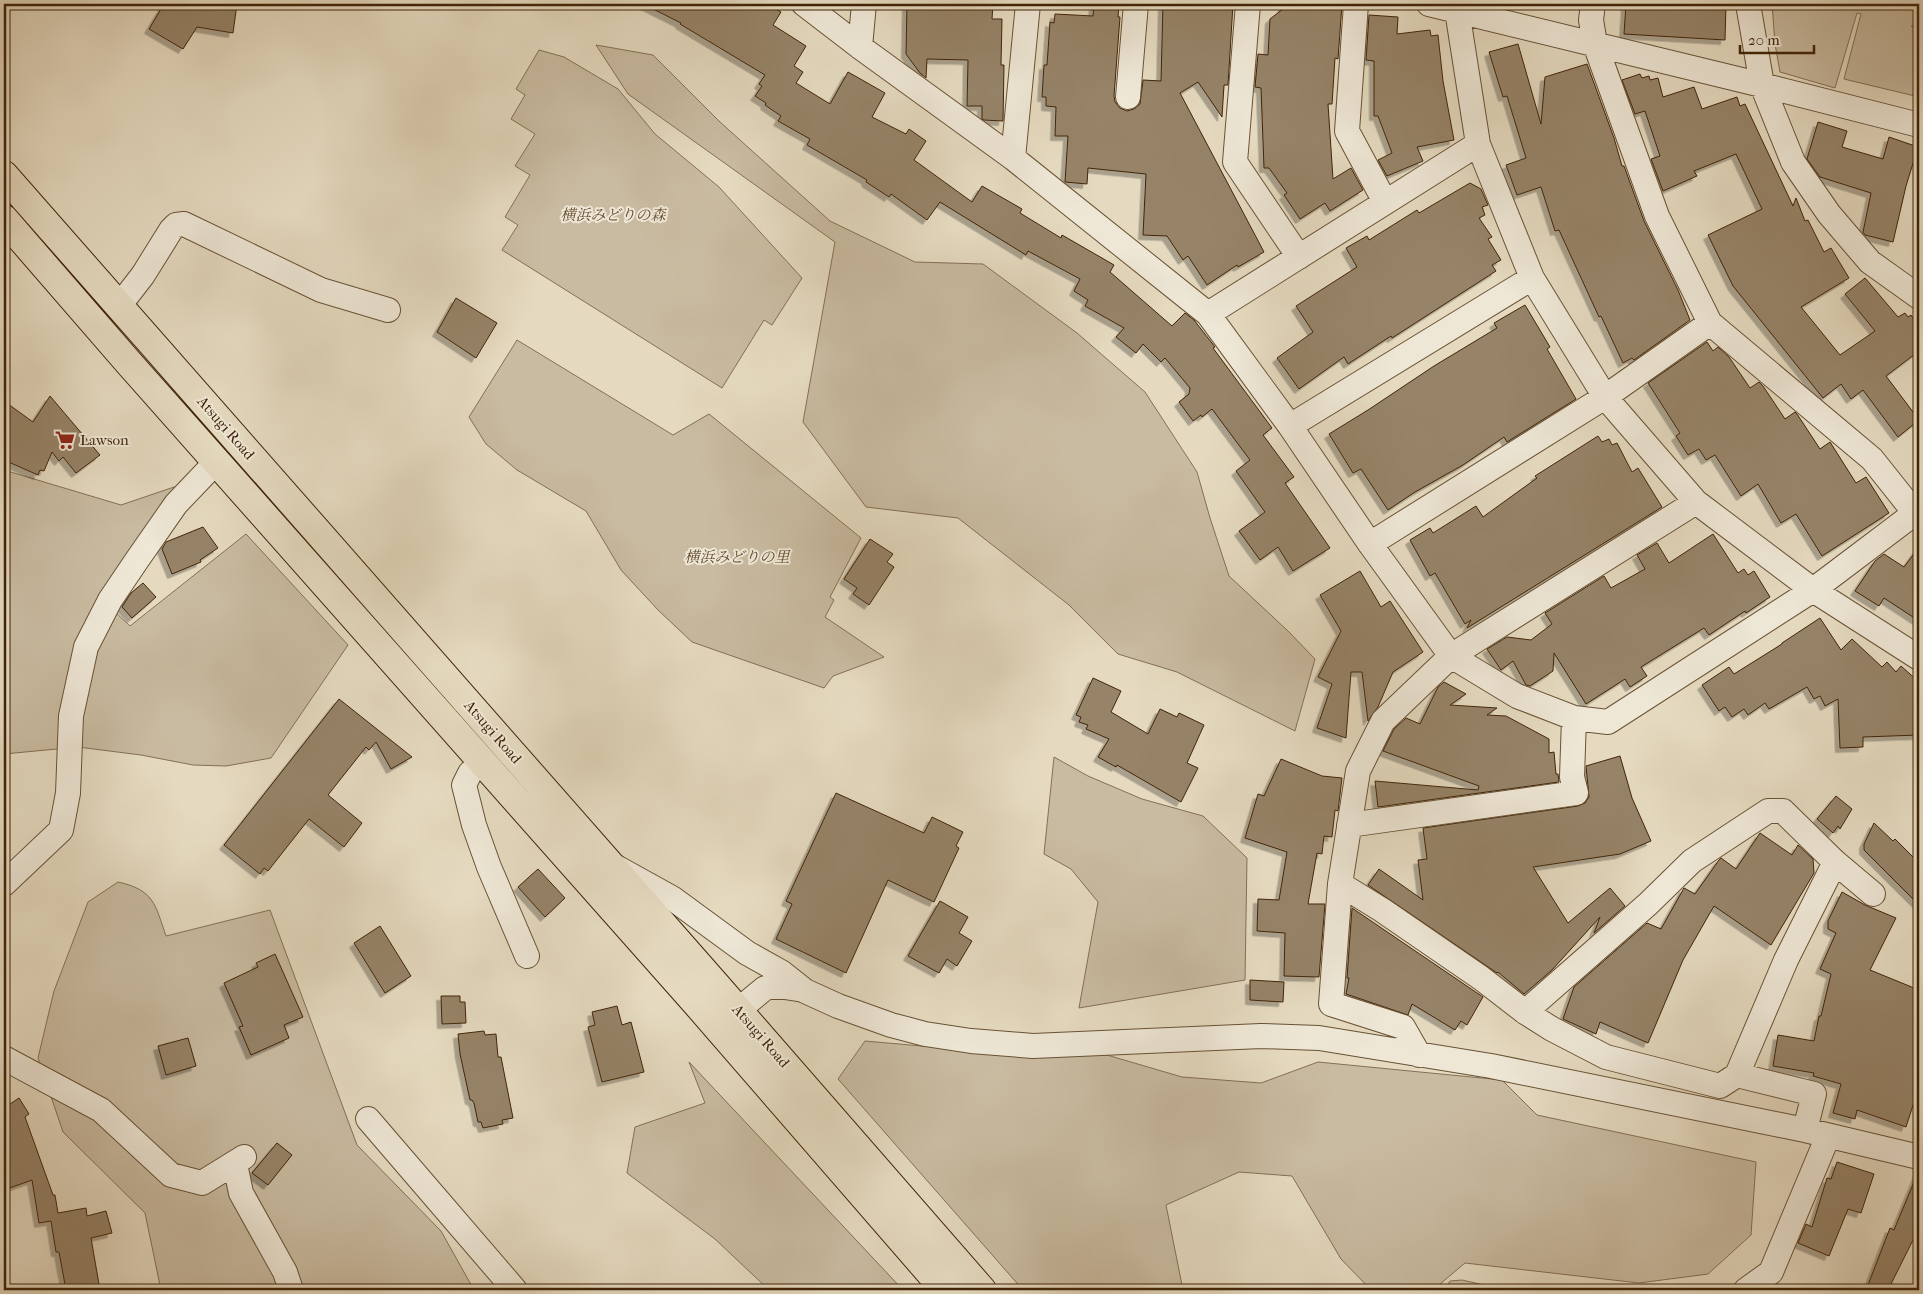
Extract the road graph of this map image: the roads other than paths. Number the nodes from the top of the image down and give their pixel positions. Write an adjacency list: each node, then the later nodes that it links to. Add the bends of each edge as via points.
1 (804, 4): 12 (street)
2 (864, 4): 12 (street)
3 (1028, 4): 17 (street)
4 (1136, 4): 14 (street)
5 (1248, 4): 21 (street, via 1235,162)
6 (1356, 4): 19 (street, via 1347,131)
7 (1429, 4): 10 (street)
8 (1593, 4): 11 (street, via 1591,20)
9 (1748, 4): 13 (street)
10 (1456, 7): 11 (street); 16 (street)
11 (1595, 44): 13 (street); 27 (street, via 1657,216)
12 (860, 47): 17 (street)
13 (1762, 85): 15 (street); 23 (street, via 1793,162 1829,214 1870,262)
14 (1128, 97)
15 (1919, 125)
16 (1478, 144): 19 (street); 22 (street)
17 (1013, 158): 26 (street)
18 (4, 175): 24 (highway, Atsugi Road)
19 (1385, 202): 21 (street)
20 (4, 219): 30 (highway, Atsugi Road)
21 (1300, 257): 26 (street)
22 (1532, 278): 28 (street); 29 (street)
23 (1919, 297)
24 (119, 306): 25 (street, via 171,230 184,224 321,290); 41 (highway, Atsugi Road)
25 (388, 310)
26 (1208, 314): 29 (street)
27 (1710, 323): 28 (street); 32 (street, via 1872,459)
28 (1605, 397): 31 (street); 33 (street)
29 (1290, 426): 33 (street)
30 (217, 461): 38 (highway, Atsugi Road); 42 (street, via 176,504 110,600 86,647 71,716 68,793 61,830)
31 (1696, 502): 34 (street); 35 (street)
32 (1917, 511): 34 (street)
33 (1370, 544): 35 (street)
34 (1813, 590): 36 (street); 37 (street, via 1608,722)
35 (1451, 656): 37 (street, via 1517,696); 39 (street, via 1383,721 1358,771)
36 (1919, 658)
37 (1574, 718): 39 (street, via 1572,778 1576,793)
38 (482, 763): 45 (street, via 470,773 464,785 489,868); 49 (highway, Atsugi Road)
39 (1349, 825): 43 (street)
40 (1835, 862): 44 (street); 48 (street, via 1784,811 1768,811 1692,861); 52 (street, via 1786,960)
41 (608, 863): 46 (street, via 672,898); 47 (highway, Atsugi Road)
42 (4, 884)
43 (1340, 884): 48 (street, via 1481,978); 50 (street, via 1331,1004 1403,1027)
44 (1873, 894)
45 (527, 956)
46 (806, 991): 47 (street, via 778,986 765,988); 50 (street, via 891,1024 971,1042 1033,1046 1261,1036 1319,1038)
47 (738, 1010): 49 (street); 60 (highway, Atsugi Road)
48 (1525, 1012): 52 (street, via 1606,1057 1720,1086)
49 (716, 1028): 59 (highway, Atsugi Road)
50 (1419, 1055): 54 (street, via 1491,1066)
51 (4, 1058): 57 (street, via 101,1110 171,1175 202,1182 240,1160 241,1193 285,1272)
52 (1737, 1075): 54 (street, via 1814,1094)
53 (368, 1119): 58 (street)
54 (1805, 1130): 55 (street)
55 (1828, 1136): 56 (street); 61 (street, via 1772,1272)
56 (1919, 1156)
57 (291, 1290)
58 (515, 1290)
59 (944, 1290)
60 (982, 1290)
61 (1746, 1290)

